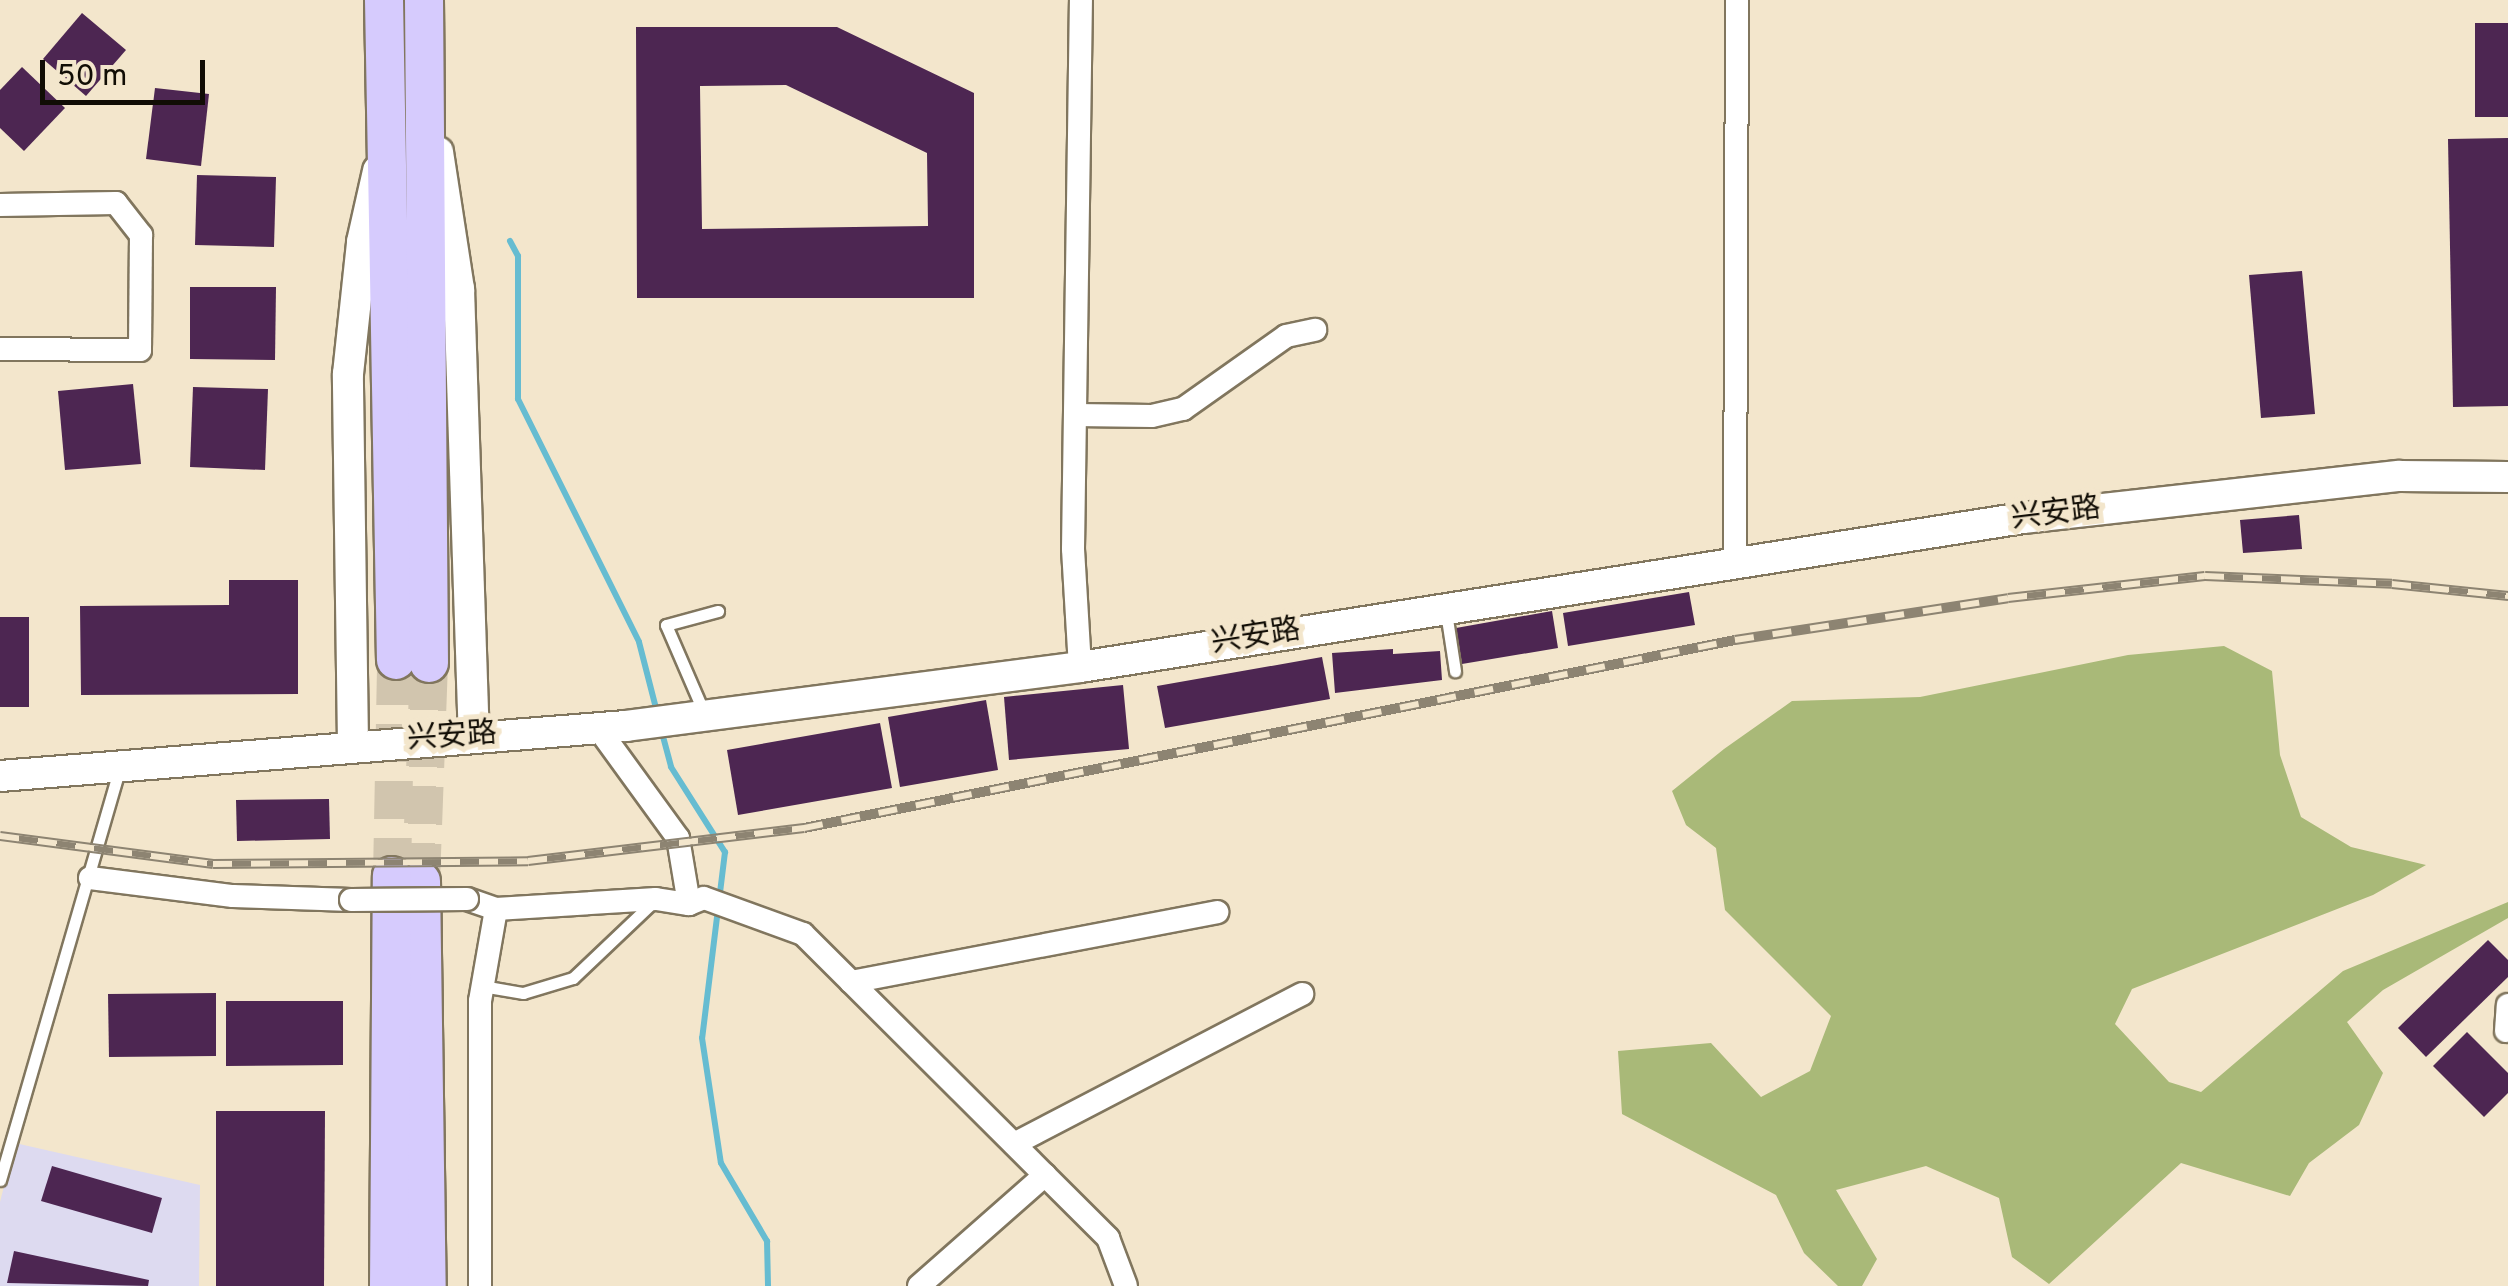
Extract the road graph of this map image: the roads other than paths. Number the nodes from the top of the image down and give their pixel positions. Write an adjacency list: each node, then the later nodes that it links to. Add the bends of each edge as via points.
1 (384, 0): 6 (main road)
2 (424, 0): 5 (main road)
3 (1082, 0): 10 (street)
4 (1737, 0): 12 (street)
5 (429, 93): 6 (main road, via 413,662); 19 (street, via 459,289)
6 (390, 120): 20 (street, via 362,242 348,374)
7 (0, 205): 9 (street, via 116,203 141,235 140,350)
8 (1315, 330): 10 (street, via 1286,336 1183,409 1152,416)
9 (0, 350)
10 (1075, 415): 15 (street)
11 (2508, 477): 12 (street, 兴安路, via 2400,476 2023,518)
12 (1736, 561): 13 (street, 兴安路)
13 (1445, 608): 15 (street, 兴安路); 16 (lane)
14 (718, 611): 17 (lane, via 666,625)
15 (1080, 666): 17 (street, 兴安路)
16 (1455, 670)
17 (699, 715): 18 (street, 兴安路)
18 (612, 727): 19 (street, 兴安路); 25 (street, via 678,838)
19 (474, 737): 20 (street, 兴安路)
20 (354, 744): 21 (street, 兴安路)
21 (119, 770): 22 (street, 兴安路); 23 (lane)
22 (0, 776)
23 (90, 878): 26 (street, bridge, via 233,896 467,899); 35 (lane)
24 (656, 899): 25 (street); 26 (street); 29 (lane, via 573,978 523,992)
25 (696, 901): 28 (street, via 803,934)
26 (496, 909): 29 (street)
27 (1217, 912): 28 (street)
28 (851, 982): 33 (street)
29 (482, 986): 38 (street)
30 (1302, 994): 33 (street)
31 (2508, 1005): 32 (street)
32 (2506, 1031)
33 (1014, 1144): 34 (street)
34 (1045, 1176): 39 (street); 40 (street, via 1108,1238)
35 (0, 1180)
36 (389, 1286): 37 (main road, via 407,878)
37 (427, 1286)
38 (480, 1286)
39 (920, 1286)
40 (1126, 1286)

